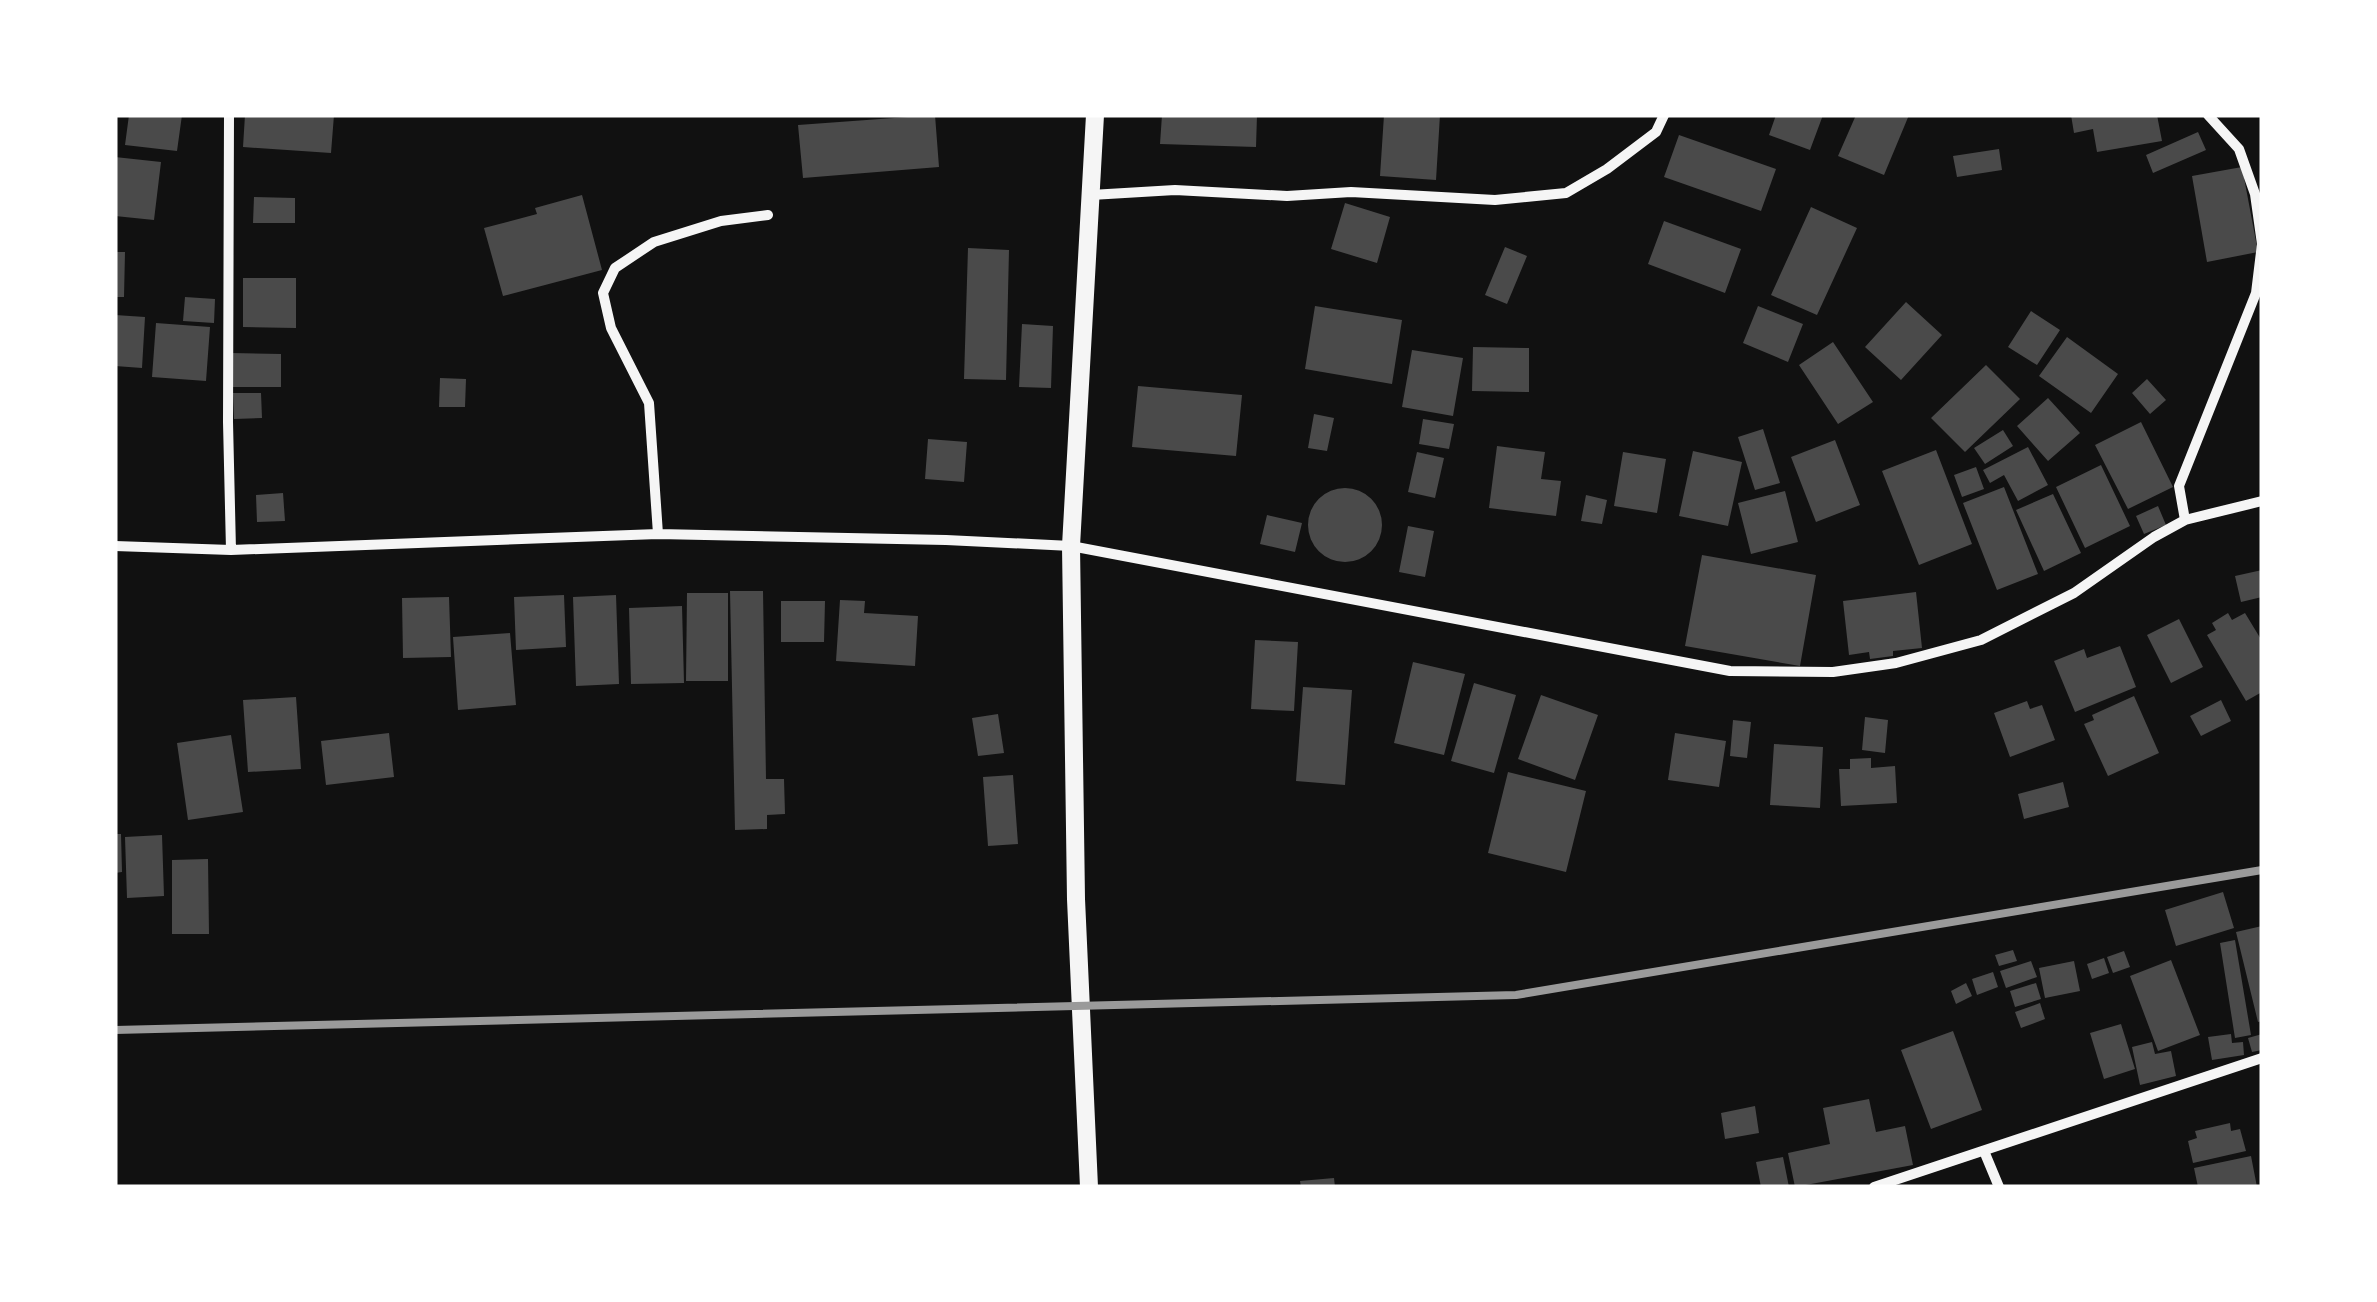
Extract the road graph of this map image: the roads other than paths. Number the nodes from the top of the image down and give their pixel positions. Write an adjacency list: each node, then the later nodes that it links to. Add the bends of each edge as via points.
1 (229, 115): 12 (street)
2 (1095, 115): 5 (street)
3 (1664, 115): 5 (street, via 1656,132 1566,193 1495,200 1351,192)
4 (2208, 115): 8 (street, via 2239,149 2262,244 2256,294 2179,486)
5 (1090, 194): 11 (street)
6 (768, 215): 9 (street, via 654,242 615,268 603,293 611,328 649,402)
7 (2262, 500): 8 (street)
8 (2184, 520): 11 (street, via 2074,593 1981,640 1896,664 1833,672 1730,671)
9 (658, 534): 11 (street); 12 (street)
10 (115, 546): 12 (street)
11 (1071, 546): 15 (street)
12 (231, 550)
13 (2262, 1058): 14 (street)
14 (1984, 1151): 16 (street); 17 (street)
15 (1089, 1187)
16 (1874, 1187)
17 (1999, 1187)

